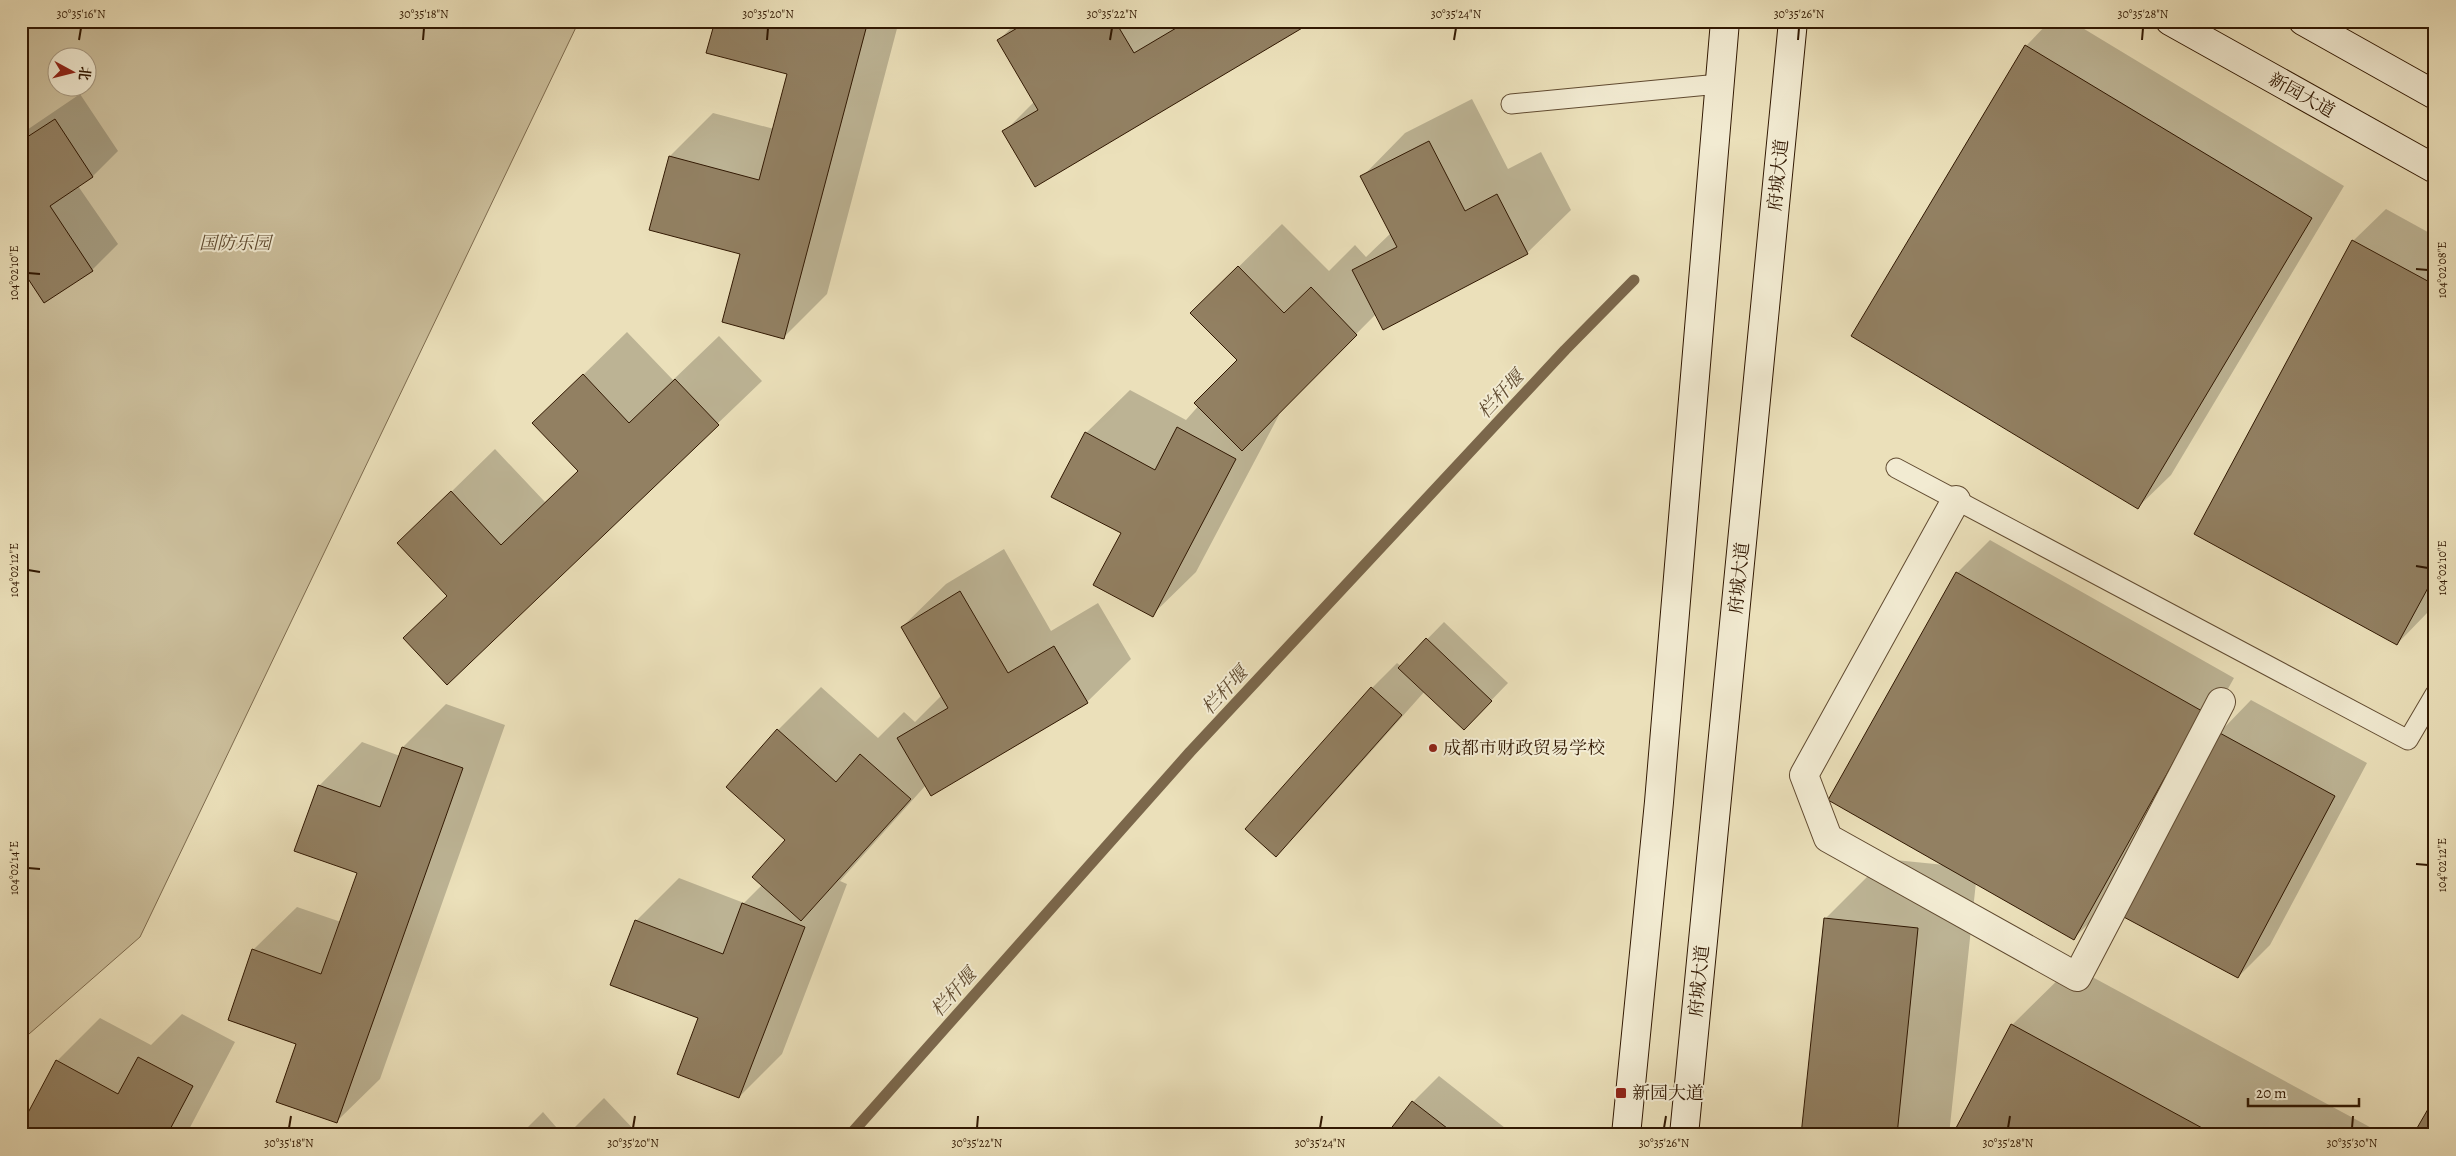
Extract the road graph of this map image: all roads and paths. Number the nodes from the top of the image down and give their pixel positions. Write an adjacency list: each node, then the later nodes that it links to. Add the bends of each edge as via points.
1 (1725, 21): 5 (main road)
2 (1793, 21): 14 (main road, 府城大道)
3 (2170, 21): 8 (main road, 新园大道)
4 (2303, 21): 6 (main road)
5 (1719, 84): 7 (lane); 13 (main road, via 1659,802)
6 (2435, 95)
7 (1511, 104)
8 (2435, 169)
9 (1896, 468): 10 (lane)
10 (1956, 500): 11 (lane, via 2408,740); 12 (main road, via 1804,775 1828,838 2077,977)
11 (2435, 694)
12 (2221, 702)
13 (1626, 1135)
14 (1684, 1135)

